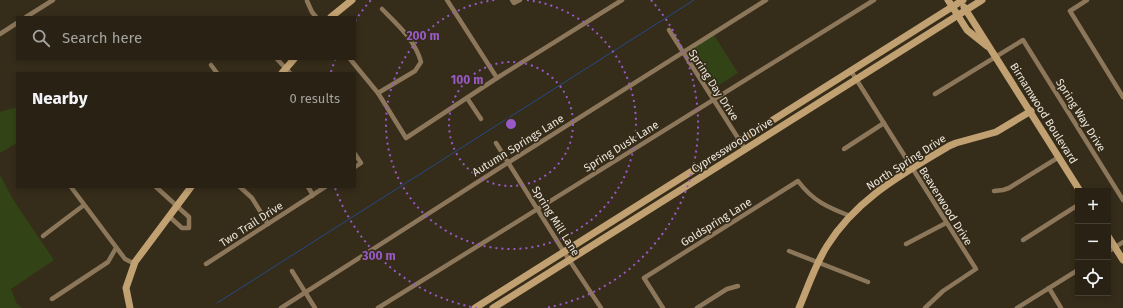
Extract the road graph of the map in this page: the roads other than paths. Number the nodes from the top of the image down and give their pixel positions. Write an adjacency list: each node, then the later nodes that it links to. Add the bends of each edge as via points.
1 (53, 0): 17 (street)
2 (352, 0): 19 (main road)
3 (447, 0): 34 (street)
4 (520, 0): 12 (street)
5 (622, 0): 13 (street)
6 (766, 0): 25 (street, Autumn Springs Lane)
7 (874, 0): 40 (street, Spring Dusk Lane)
8 (961, 0): 14 (main road, Cypresswood Drive); 16 (main road, Birnamwood Boulevard)
9 (982, 0): 16 (main road, Cypresswood Drive)
10 (1087, 0): 38 (street, via 1070,11)
11 (307, 1): 18 (street)
12 (513, 2)
13 (613, 2): 34 (street)
14 (950, 3): 20 (main road, Birnamwood Boulevard); 31 (main road, Cypresswood Drive)
15 (382, 10): 36 (street, via 406,33 422,62 415,71)
16 (966, 10): 20 (main road, Cypresswood Drive); 24 (main road, Birnamwood Boulevard)
17 (28, 16)
18 (315, 16)
19 (332, 16)
20 (957, 16): 24 (main road, Birnamwood Boulevard, via 967,30); 35 (main road, Cypresswood Drive)
21 (16, 24): 23 (street)
22 (669, 30): 25 (street, Spring Day Drive)
23 (0, 34)
24 (989, 47): 26 (main road, Birnamwood Boulevard)
25 (682, 52): 40 (street, Spring Day Drive); 50 (street, Autumn Springs Lane)
26 (995, 56): 37 (street); 41 (main road, Birnamwood Boulevard); 63 (street, Spring Way Drive, via 1023,40)
27 (279, 60): 33 (street)
28 (293, 60): 33 (main road)
29 (351, 60): 36 (street)
30 (211, 65): 32 (street)
31 (851, 70): 35 (street, Beaverwood Drive); 44 (main road, Cypresswood Drive)
32 (216, 72)
33 (286, 72)
34 (497, 78): 39 (street)
35 (856, 79): 43 (street, Beaverwood Drive); 47 (main road, Cypresswood Drive)
36 (378, 93): 39 (street, via 406,138)
37 (935, 94)
38 (1123, 97)
39 (468, 98): 42 (street)
40 (714, 99): 44 (street, Spring Day Drive); 68 (street, Spring Dusk Lane)
41 (1031, 112): 49 (main road, Birnamwood Boulevard); 52 (main road, North Spring Drive, via 996,132 949,146)
42 (481, 119)
43 (884, 123): 46 (street); 52 (street, Beaverwood Drive)
44 (740, 142): 47 (street, Spring Day Drive); 62 (main road, Cypresswood Drive)
45 (496, 143): 50 (street, Spring Mill Lane)
46 (844, 148)
47 (745, 149): 65 (main road, Cypresswood Drive)
48 (356, 156): 51 (street, via 361,163)
49 (1059, 157): 59 (main road, Birnamwood Boulevard); 60 (street, via 1009,188)
50 (508, 162): 68 (street, Spring Mill Lane); 93 (street, Autumn Springs Lane)
51 (356, 166)
52 (912, 168): 70 (main road, North Spring Drive, via 876,192); 71 (street, Beaverwood Drive)
53 (72, 188): 64 (street)
54 (157, 188): 66 (street)
55 (190, 188): 66 (main road)
56 (241, 188): 72 (street, via 252,198)
57 (309, 188): 61 (street)
58 (324, 188): 61 (street, Two Trail Drive)
59 (1078, 188)
60 (994, 191)
61 (312, 196): 72 (street, Two Trail Drive)
62 (652, 197): 65 (main road); 82 (main road, Cypresswood Drive)
63 (1123, 200)
64 (84, 205): 73 (street); 79 (street)
65 (658, 205): 83 (main road, Cypresswood Drive)
66 (176, 206): 69 (main road); 69 (street, via 189,217 189,228 182,228)
67 (1075, 207): 74 (street)
68 (538, 209): 82 (street, Spring Mill Lane); 99 (street, Spring Dusk Lane)
69 (169, 216): 85 (main road)
70 (850, 216): 86 (main road, North Spring Drive); 102 (street, Goldspring Lane, via 819,203 798,181 644,278)
71 (946, 222): 77 (street); 105 (street, Beaverwood Drive, via 976,270 943,291)
72 (268, 224): 87 (street, Two Trail Drive)
73 (43, 236)
74 (1023, 240)
75 (1111, 241): 78 (main road)
76 (1123, 242): 78 (street)
77 (906, 244)
78 (1115, 247): 80 (street); 84 (main road)
79 (116, 248): 85 (street, via 125,259); 94 (street, via 108,262)
80 (1111, 250)
81 (789, 251): 86 (street)
82 (564, 252): 83 (street, Spring Mill Lane); 100 (main road, Cypresswood Drive)
83 (569, 260): 95 (street, Spring Mill Lane); 101 (main road, Cypresswood Drive)
84 (1123, 260)
85 (135, 262): 96 (main road, via 126,288)
86 (818, 262): 90 (street); 104 (main road, North Spring Drive)
87 (206, 264)
88 (292, 272): 93 (street)
89 (1075, 272): 92 (street)
90 (868, 282)
91 (738, 286): 103 (street, via 727,289)
92 (1049, 288): 106 (street); 107 (street)
93 (305, 292): 97 (street, Autumn Springs Lane); 98 (street)
94 (52, 299)
95 (598, 307)
96 (130, 308)
97 (281, 308)
98 (316, 308)
99 (378, 308)
100 (475, 308)
101 (493, 308)
102 (663, 308)
103 (697, 308)
104 (800, 308)
105 (925, 308)
106 (1017, 308)
107 (1061, 308)

